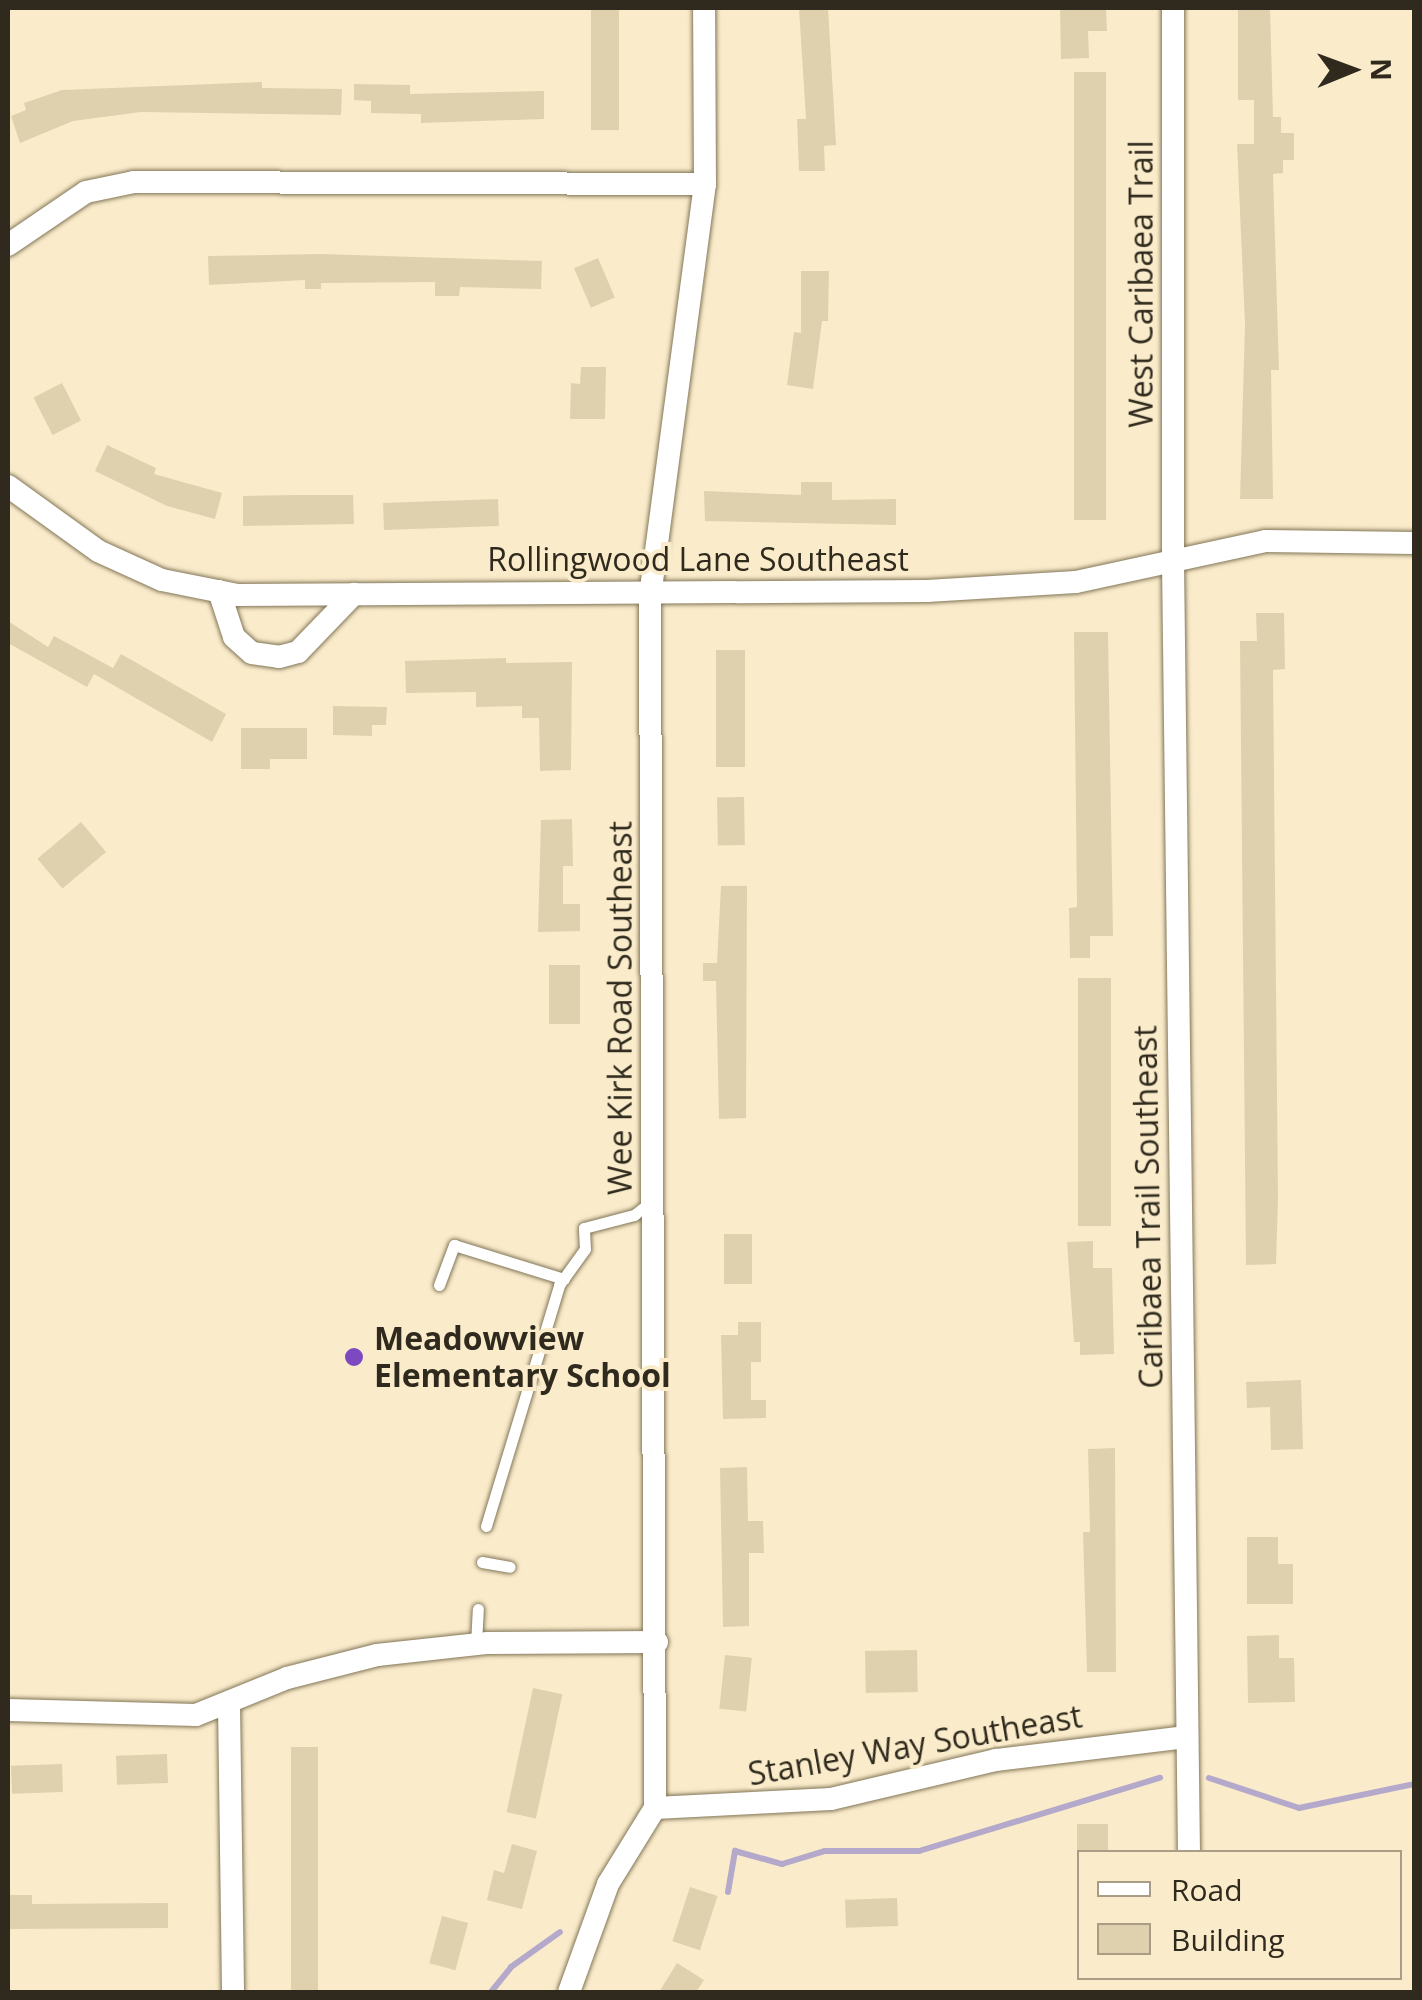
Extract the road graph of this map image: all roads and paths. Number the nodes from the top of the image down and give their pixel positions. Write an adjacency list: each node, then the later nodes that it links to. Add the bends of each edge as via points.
1 (704, 8): 3 (street, Wee Kirk Road Southeast)
2 (1173, 8): 7 (street, West Caribaea Trail)
3 (705, 184): 4 (street, via 134,182 86,192); 10 (street, Wee Kirk Road Southeast)
4 (8, 246)
5 (8, 486): 8 (street, Rollingwood Lane Southeast, via 98,552 162,580)
6 (1414, 543): 7 (street, Rollingwood Lane Southeast, via 1266,542)
7 (1173, 562): 10 (street, Rollingwood Lane Southeast, via 1076,582); 22 (street, Caribaea Trail Southeast)
8 (219, 592): 9 (street, Rollingwood Lane Southeast); 9 (street, via 234,638 252,654 279,657 298,652)
9 (354, 594): 10 (street, Rollingwood Lane Southeast)
10 (650, 596): 11 (street, Wee Kirk Road Southeast)
11 (654, 1198): 12 (lane, via 634,1215 584,1228 585,1248); 18 (street, Wee Kirk Road Southeast)
12 (564, 1278): 13 (lane, via 454,1245); 14 (lane)
13 (439, 1284)
14 (486, 1526)
15 (482, 1562): 16 (lane)
16 (510, 1567)
17 (478, 1609): 19 (lane)
18 (658, 1642): 19 (street); 23 (street, Wee Kirk Road Southeast)
19 (476, 1644): 20 (street, via 325,1666)
20 (229, 1704): 21 (street, via 196,1715); 25 (street)
21 (8, 1710)
22 (1186, 1736): 23 (street, Stanley Way Southeast, via 996,1760 832,1798); 24 (street, Caribaea Trail Southeast)
23 (654, 1808): 26 (street, Wee Kirk Road Southeast, via 608,1884)
24 (1189, 1850)
25 (233, 1992)
26 (569, 1992)

